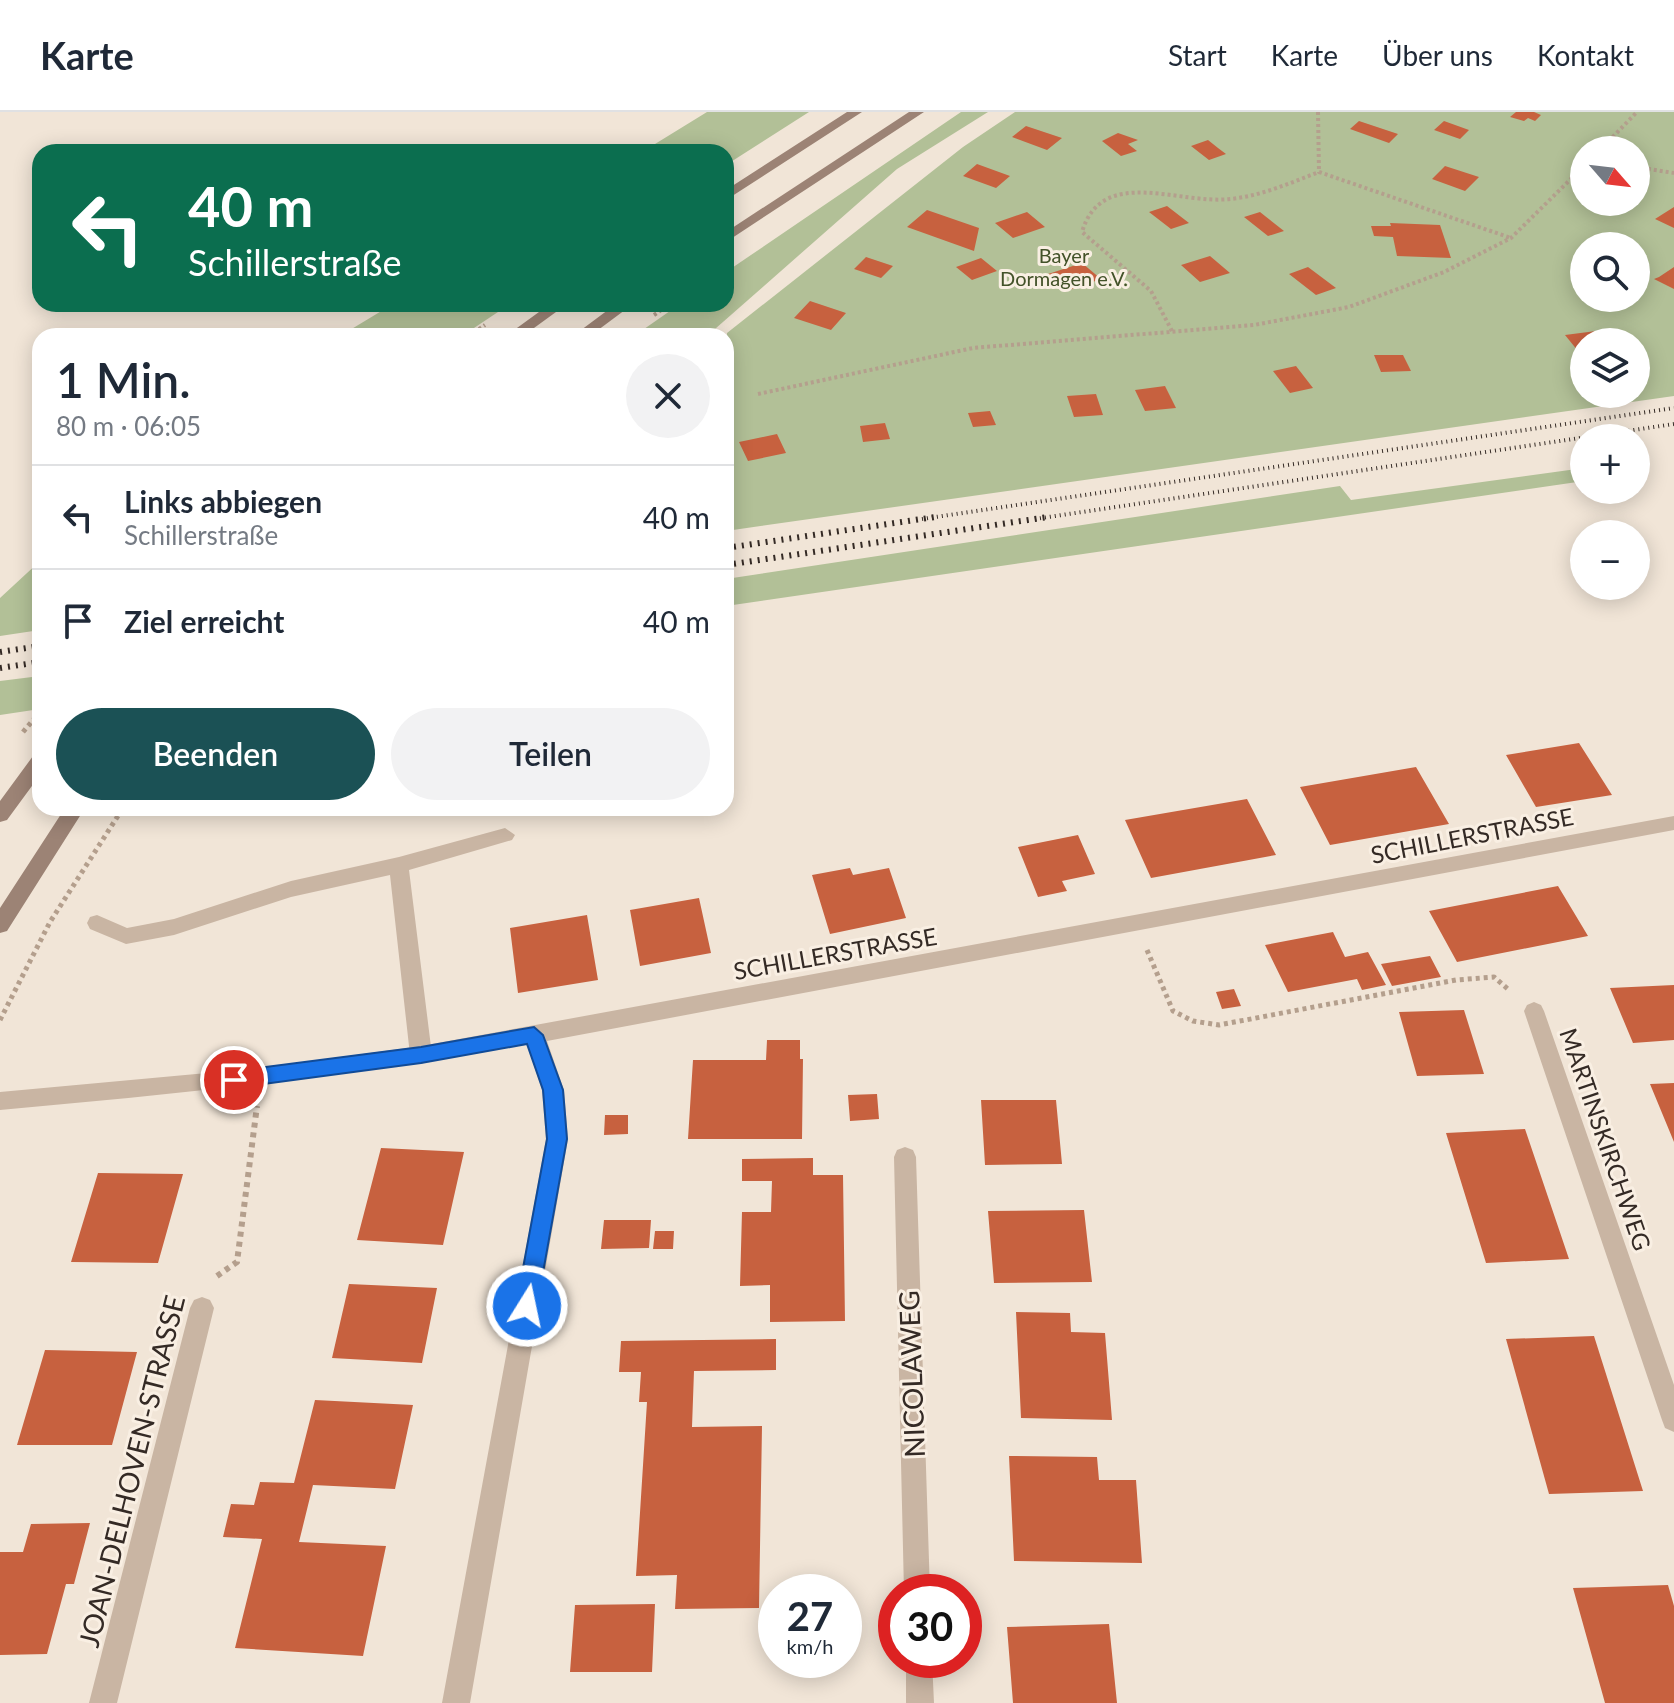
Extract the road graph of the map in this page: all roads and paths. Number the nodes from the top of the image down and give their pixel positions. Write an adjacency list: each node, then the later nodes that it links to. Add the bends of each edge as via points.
1 (856, 112): 10 (main road)
2 (918, 112): 11 (main road)
3 (1318, 112): 7 (path)
4 (1637, 112): 5 (path)
5 (1614, 136)
6 (1650, 169): 8 (path)
7 (1319, 172): 12 (path); 17 (path, via 1223,200 1125,193 1095,202 1083,214 1082,232 1094,248 1158,300)
8 (1674, 173)
9 (1570, 180): 12 (path)
10 (734, 191)
11 (734, 233)
12 (1511, 238): 17 (path, via 1444,272 1349,307 1254,325)
13 (548, 312): 15 (main road)
14 (614, 312): 16 (main road)
15 (525, 328)
16 (592, 328)
17 (1172, 331): 18 (path, via 973,348)
18 (758, 394)
19 (32, 772): 20 (main road)
20 (0, 815)
21 (70, 816): 28 (main road)
22 (118, 816): 30 (path, via 50,922)
23 (1674, 823): 27 (street, SCHILLERSTRASSE)
24 (505, 835): 25 (street)
25 (399, 865): 26 (street, via 291,889 174,927 126,936); 32 (street)
26 (97, 923)
27 (1136, 924): 29 (path, via 1173,1011 1193,1021 1219,1025 1494,977); 31 (street, SCHILLERSTRASSE)
28 (0, 925)
29 (1534, 1011): 37 (street, MARTINSKIRCHWEG)
30 (0, 1020)
31 (534, 1035): 32 (street, SCHILLERSTRASSE); 41 (street, via 553,1090 557,1139)
32 (421, 1055): 33 (street, SCHILLERSTRASSE)
33 (261, 1077): 34 (street, SCHILLERSTRASSE); 36 (path, JOAN-DELHOVEN-STRASSE, via 237,1262 210,1282)
34 (0, 1101)
35 (905, 1157): 38 (street, NICOLAWEG)
36 (202, 1308): 40 (street, JOAN-DELHOVEN-STRASSE)
37 (1674, 1420)
38 (917, 1574)
39 (919, 1678): 42 (street)
40 (103, 1703)
41 (456, 1703)
42 (920, 1703)

